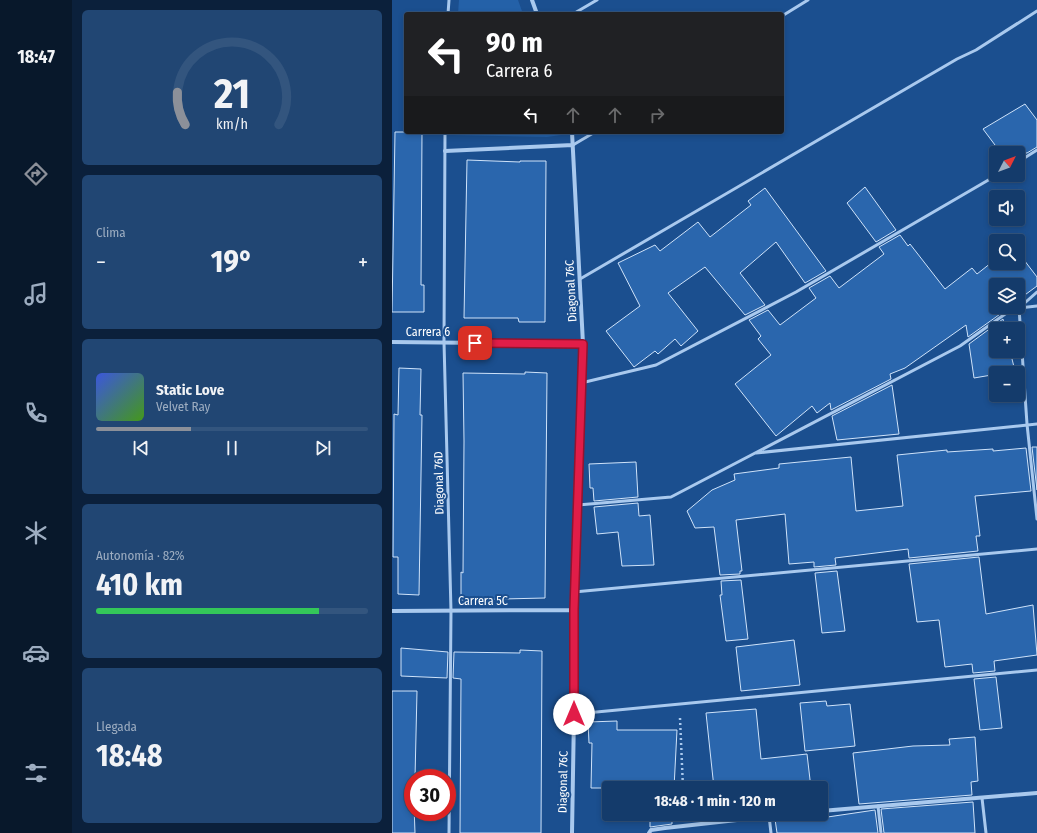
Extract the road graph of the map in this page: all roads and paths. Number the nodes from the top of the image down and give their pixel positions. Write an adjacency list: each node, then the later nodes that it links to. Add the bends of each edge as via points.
1 (449, 0): 6 (lane)
2 (532, 0): 7 (street)
3 (597, 0): 8 (lane)
4 (808, 0): 9 (lane)
5 (1037, 11): 18 (lane, via 976,50)
6 (448, 12)
7 (536, 12)
8 (576, 12)
9 (784, 15)
10 (445, 134): 15 (lane, Diagonal 76D)
11 (572, 134): 13 (street, Diagonal 76C)
12 (592, 134): 13 (lane)
13 (573, 145): 15 (street); 18 (street, Diagonal 76C)
14 (1037, 150): 16 (lane)
15 (445, 151): 26 (lane, Diagonal 76D)
16 (1025, 158)
17 (989, 180): 28 (lane, via 796,292 656,365)
18 (580, 279): 27 (street, Diagonal 76C)
19 (1037, 292): 20 (lane)
20 (1025, 303)
21 (1037, 306): 22 (lane)
22 (1025, 307)
23 (1005, 314): 31 (lane, via 960,346)
24 (1019, 314): 29 (lane)
25 (392, 342): 26 (street, Carrera 6)
26 (444, 342): 27 (street, Carrera 6); 38 (lane, Diagonal 76D)
27 (583, 344): 28 (street, Diagonal 76C)
28 (581, 383): 32 (street, Diagonal 76C)
29 (1027, 424): 30 (lane); 31 (lane); 33 (lane)
30 (1037, 424)
31 (753, 454): 32 (lane, via 671,497)
32 (578, 505): 35 (street, Diagonal 76C)
33 (1037, 519)
34 (1037, 549): 35 (lane)
35 (574, 592): 36 (street, Diagonal 76C)
36 (574, 610): 38 (street, Carrera 5C); 50 (street, Diagonal 76C)
37 (392, 611): 38 (street, Carrera 5C)
38 (451, 612): 49 (lane, Diagonal 76D)
39 (1037, 670): 40 (lane)
40 (679, 704): 41 (lane); 42 (path)
41 (586, 713)
42 (684, 781)
43 (1037, 793): 44 (street)
44 (982, 798): 45 (street); 54 (lane)
45 (878, 806): 46 (street); 53 (lane)
46 (828, 810)
47 (726, 821): 51 (street, via 651,830)
48 (770, 821): 52 (lane)
49 (449, 833)
50 (572, 833)
51 (649, 833)
52 (771, 833)
53 (881, 833)
54 (986, 833)

